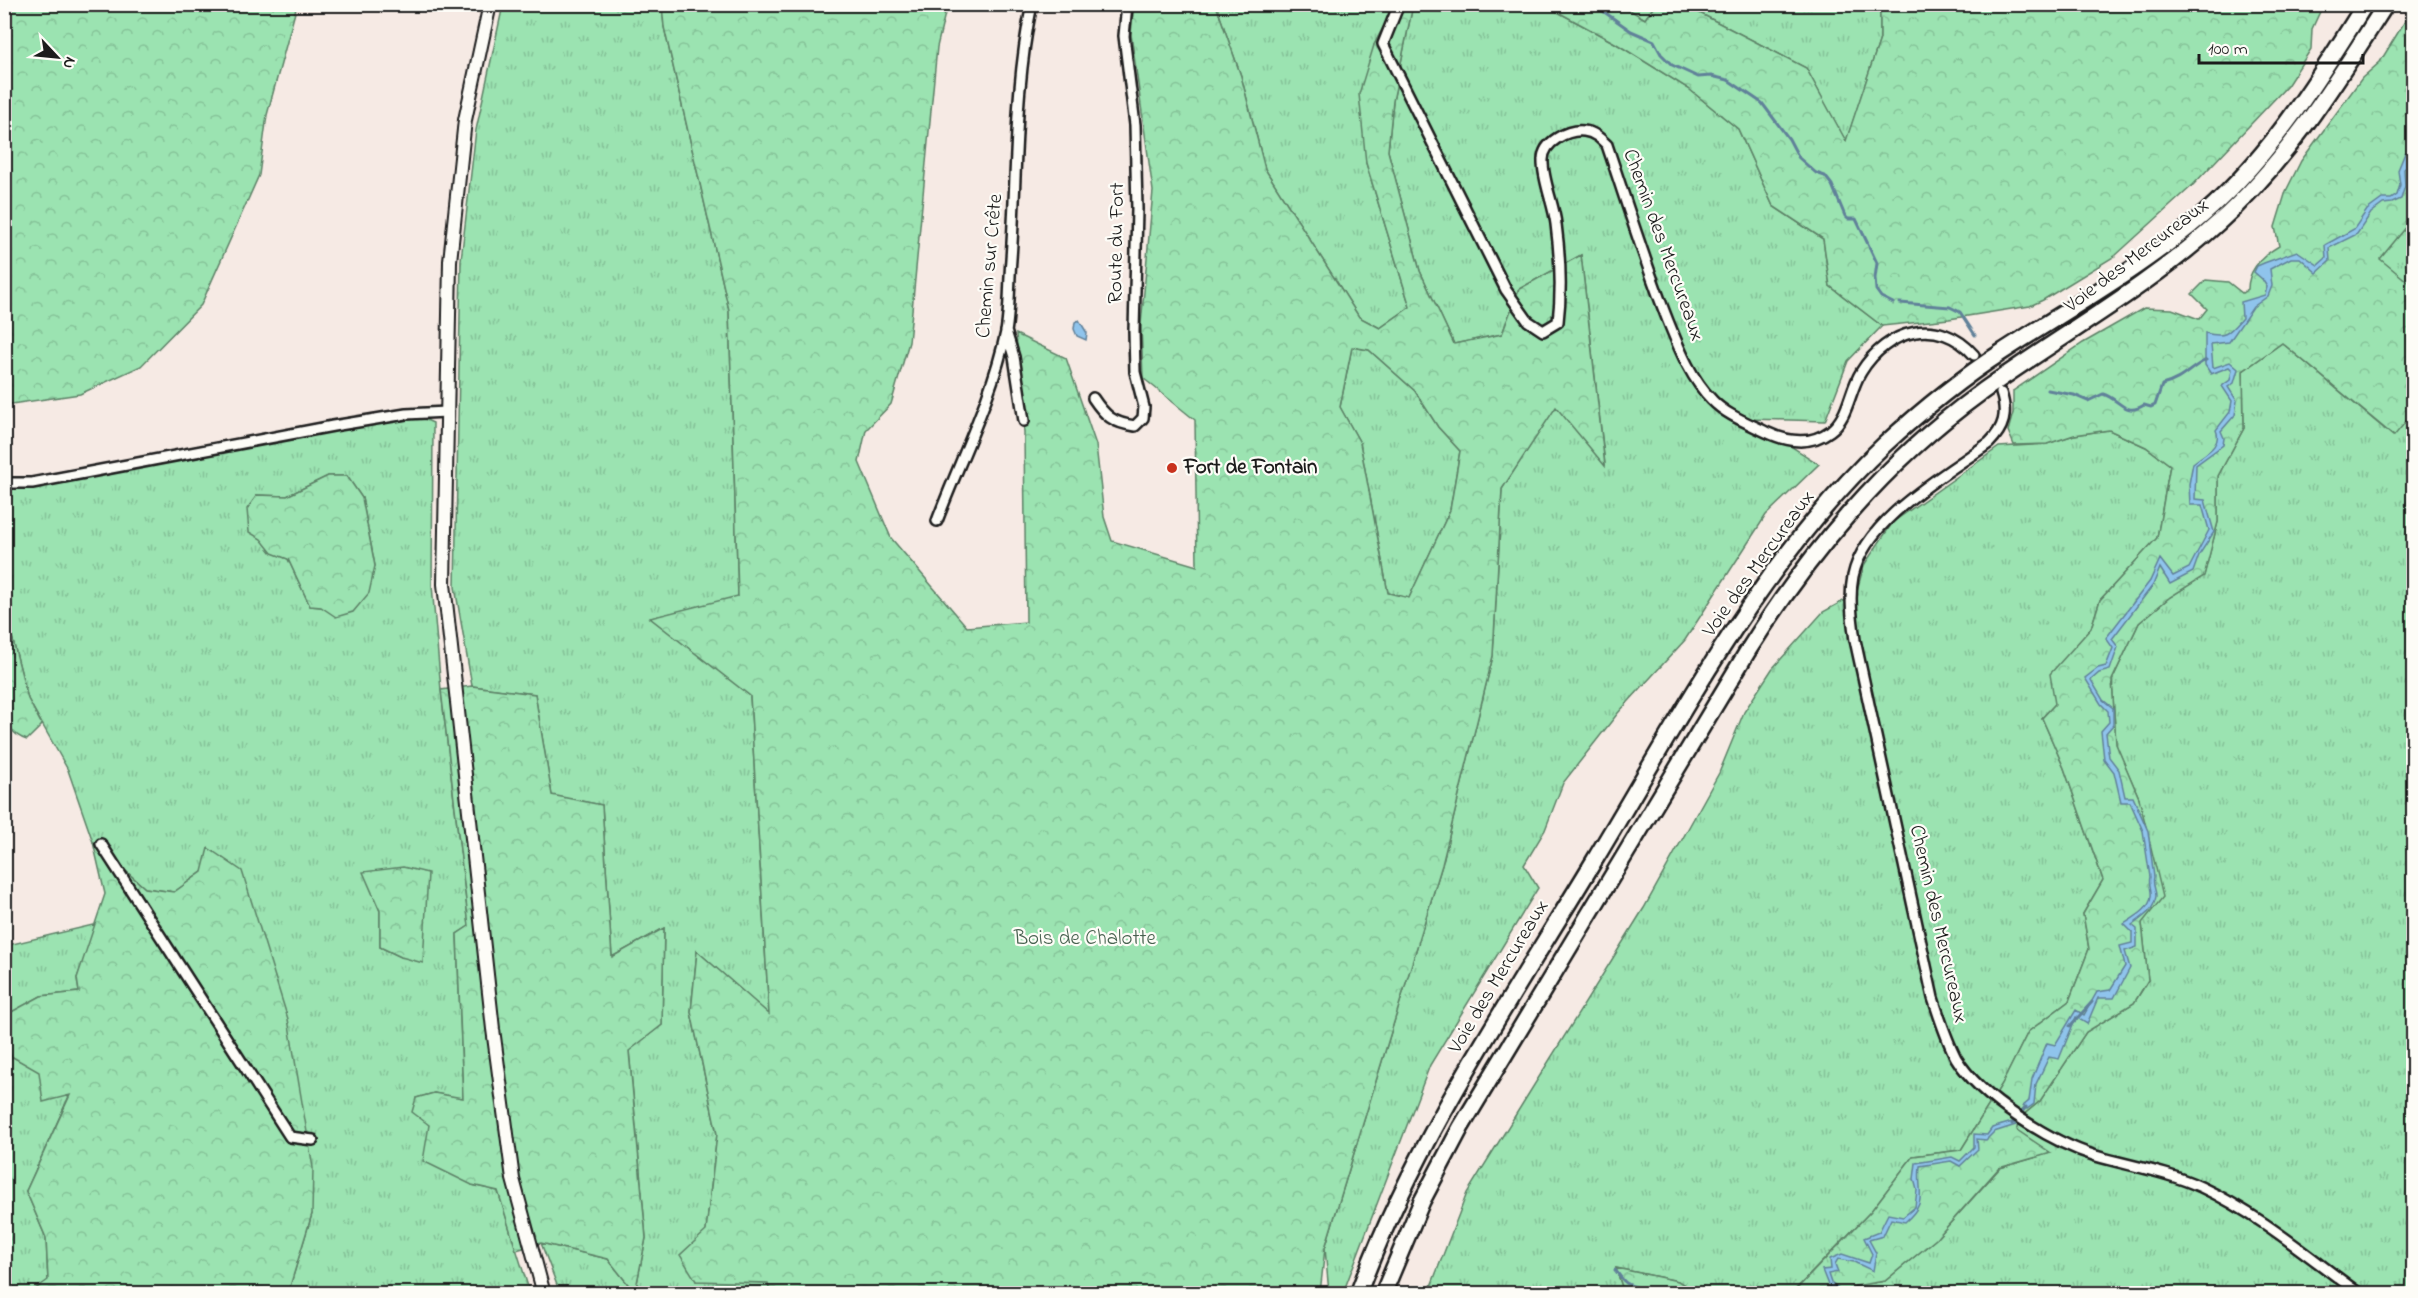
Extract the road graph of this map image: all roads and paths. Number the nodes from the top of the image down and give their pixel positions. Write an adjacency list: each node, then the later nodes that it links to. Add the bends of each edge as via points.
1 (490, 4): 11 (main road, via 465,120 452,249)
2 (1032, 4): 7 (street, Chemin sur Crête, via 1018,98)
3 (1127, 4): 10 (street, Route du Fort, via 1124,36 1135,125 1137,209 1135,372 1143,418 1134,426 1118,423 1102,412)
4 (1399, 4): 8 (street, Chemin des Mercureaux, via 1383,44 1506,290 1528,321 1543,331 1558,321 1561,303 1556,224 1543,159 1547,147 1557,137 1583,130 1607,145 1653,282 1690,370 1713,402 1735,417 1788,441 1812,440 1838,424 1866,364 1897,340 1917,331 1933,330 1959,340)
5 (2364, 4): 18 (highway, Voie des Mercureaux, via 2290,118 2251,168 2222,197 2150,257 2001,353 1928,406 1848,481 1791,549 1714,663 1441,1115 1393,1210)
6 (2386, 4): 19 (highway, Voie des Mercureaux, via 2304,128 2234,209 2151,277 1933,430 1879,480 1814,553 1749,649 1471,1108 1427,1191)
7 (1006, 331): 12 (street); 14 (street, Chemin sur Crête, via 988,392)
8 (1974, 355)
9 (2001, 393): 20 (street, Chemin des Mercureaux, via 2005,416 1998,434 1886,521 1860,558 1851,595 1855,640 1933,998 1944,1032 1972,1078 2027,1123 2068,1146 2202,1188 2243,1209)
10 (1093, 398)
11 (447, 412): 13 (street, via 406,414 32,483); 17 (main road, via 445,596 512,1168)
12 (1024, 421)
13 (4, 483)
14 (937, 521)
15 (101, 844): 16 (street, via 290,1137)
16 (313, 1140)
17 (544, 1293)
18 (1358, 1293)
19 (1383, 1293)
20 (2361, 1293)

